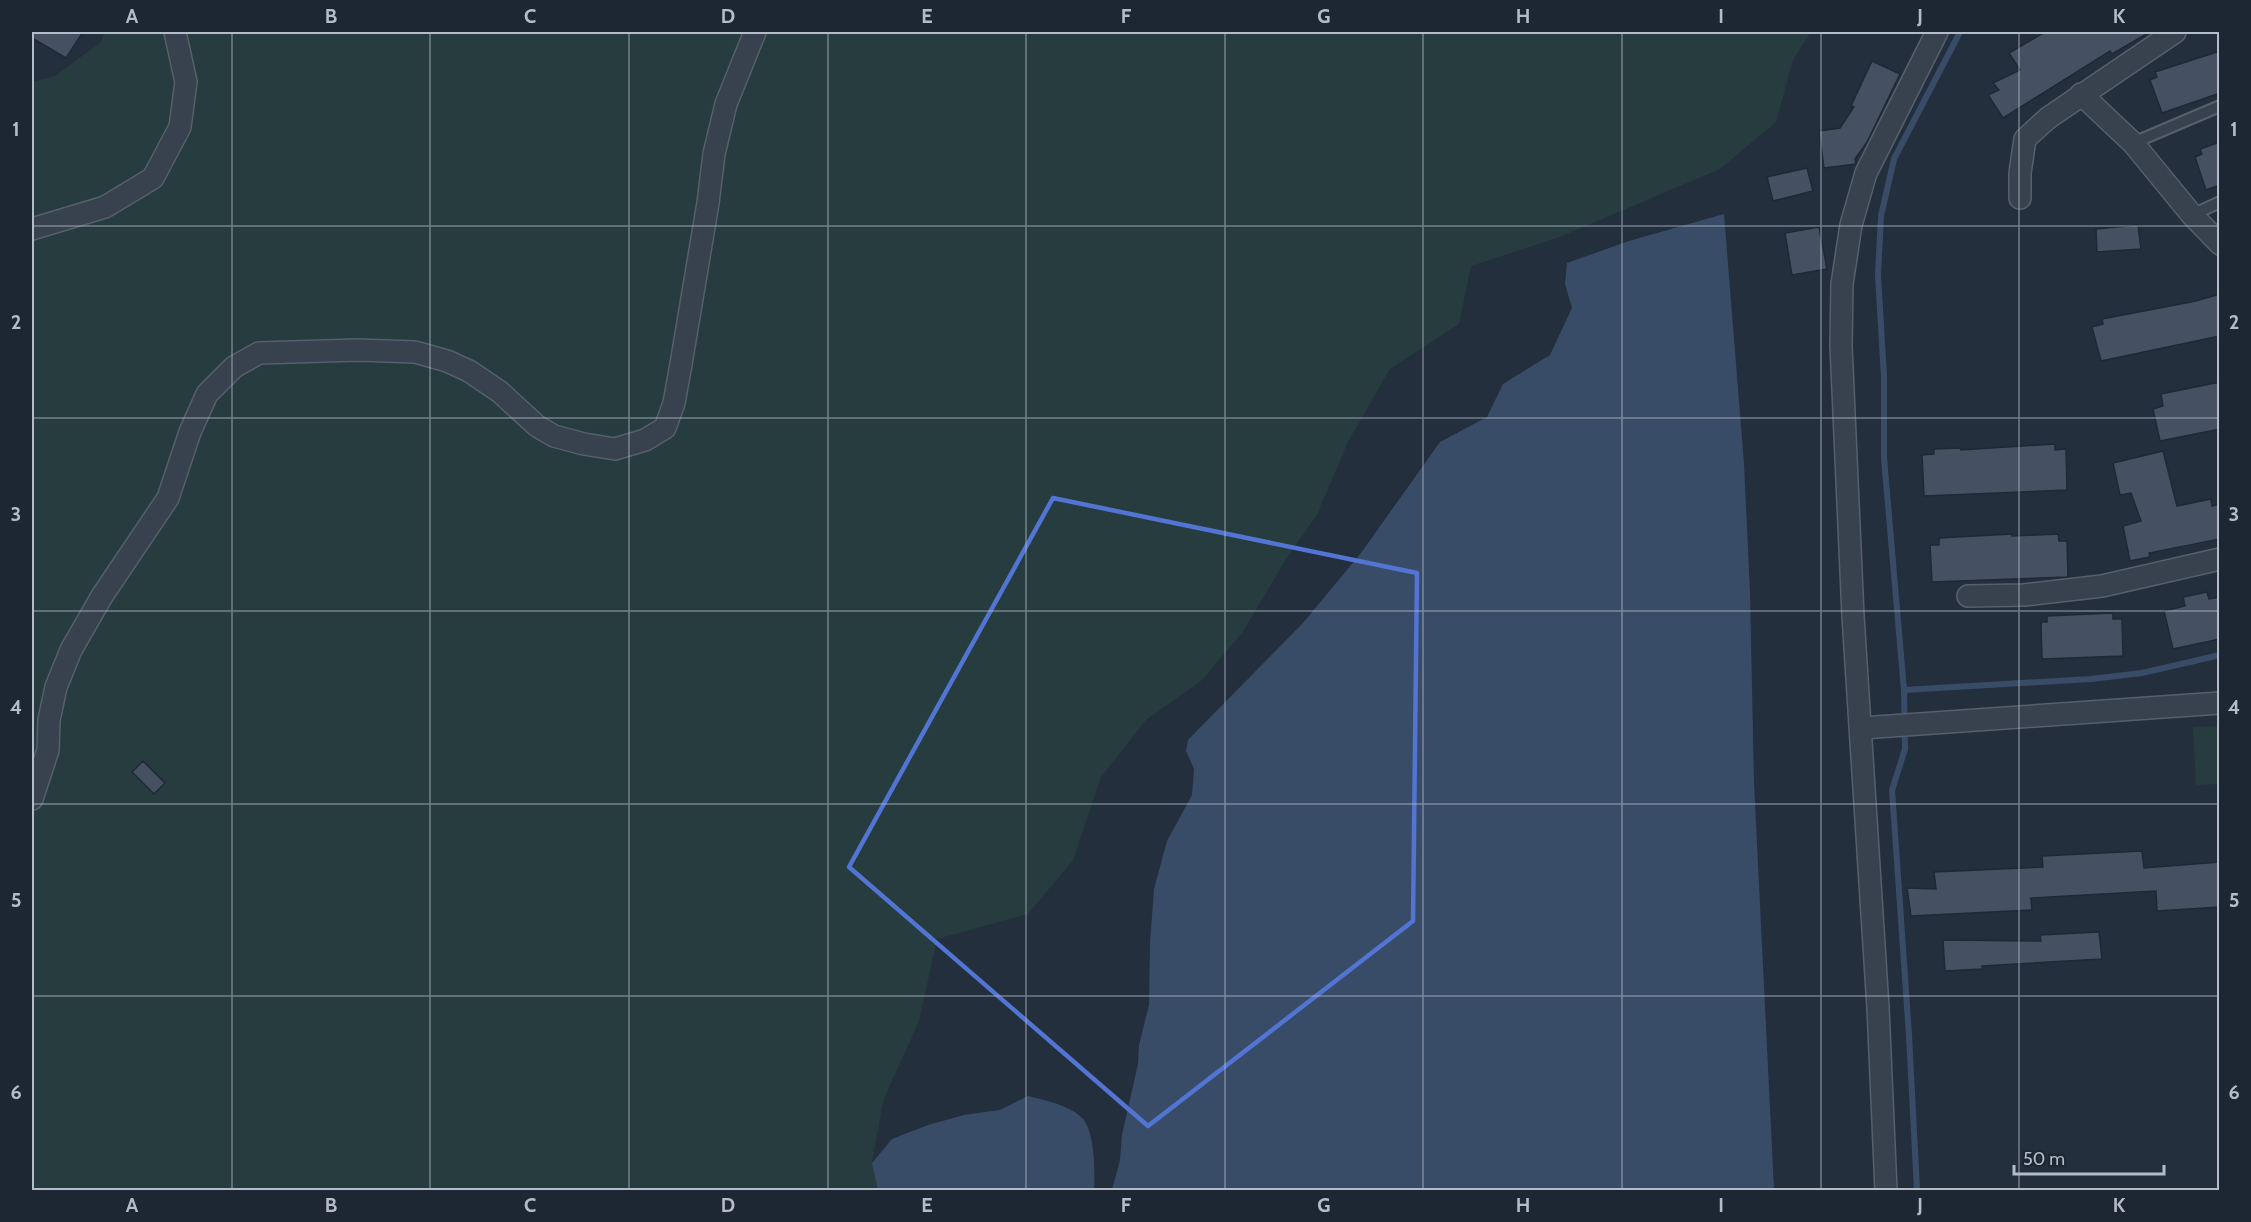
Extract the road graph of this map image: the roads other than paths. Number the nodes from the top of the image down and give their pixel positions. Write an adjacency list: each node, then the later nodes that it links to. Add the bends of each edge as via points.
1 (176, 32): 11 (street, via 186,82 180,127 153,178 105,207)
2 (755, 32): 17 (street, via 726,104 714,154 681,364 665,428 645,440 615,449 554,436 469,371 416,352 259,353 234,367 207,394 168,498 71,650 56,687 48,750)
3 (1937, 32): 16 (street, via 1866,173 1851,225 1842,284 1841,345 1853,616)
4 (2175, 32): 5 (street)
5 (2081, 94): 7 (street); 8 (street, via 2025,139)
6 (2220, 106): 7 (lane)
7 (2133, 143): 10 (street)
8 (2019, 198)
9 (2220, 202): 10 (lane)
10 (2192, 214): 12 (street)
11 (32, 229)
12 (2220, 244)
13 (2220, 559): 14 (street, via 2102,586 2024,596)
14 (1968, 596)
15 (2220, 703): 16 (street)
16 (1862, 728): 18 (street)
17 (32, 799)
18 (1886, 1191)

